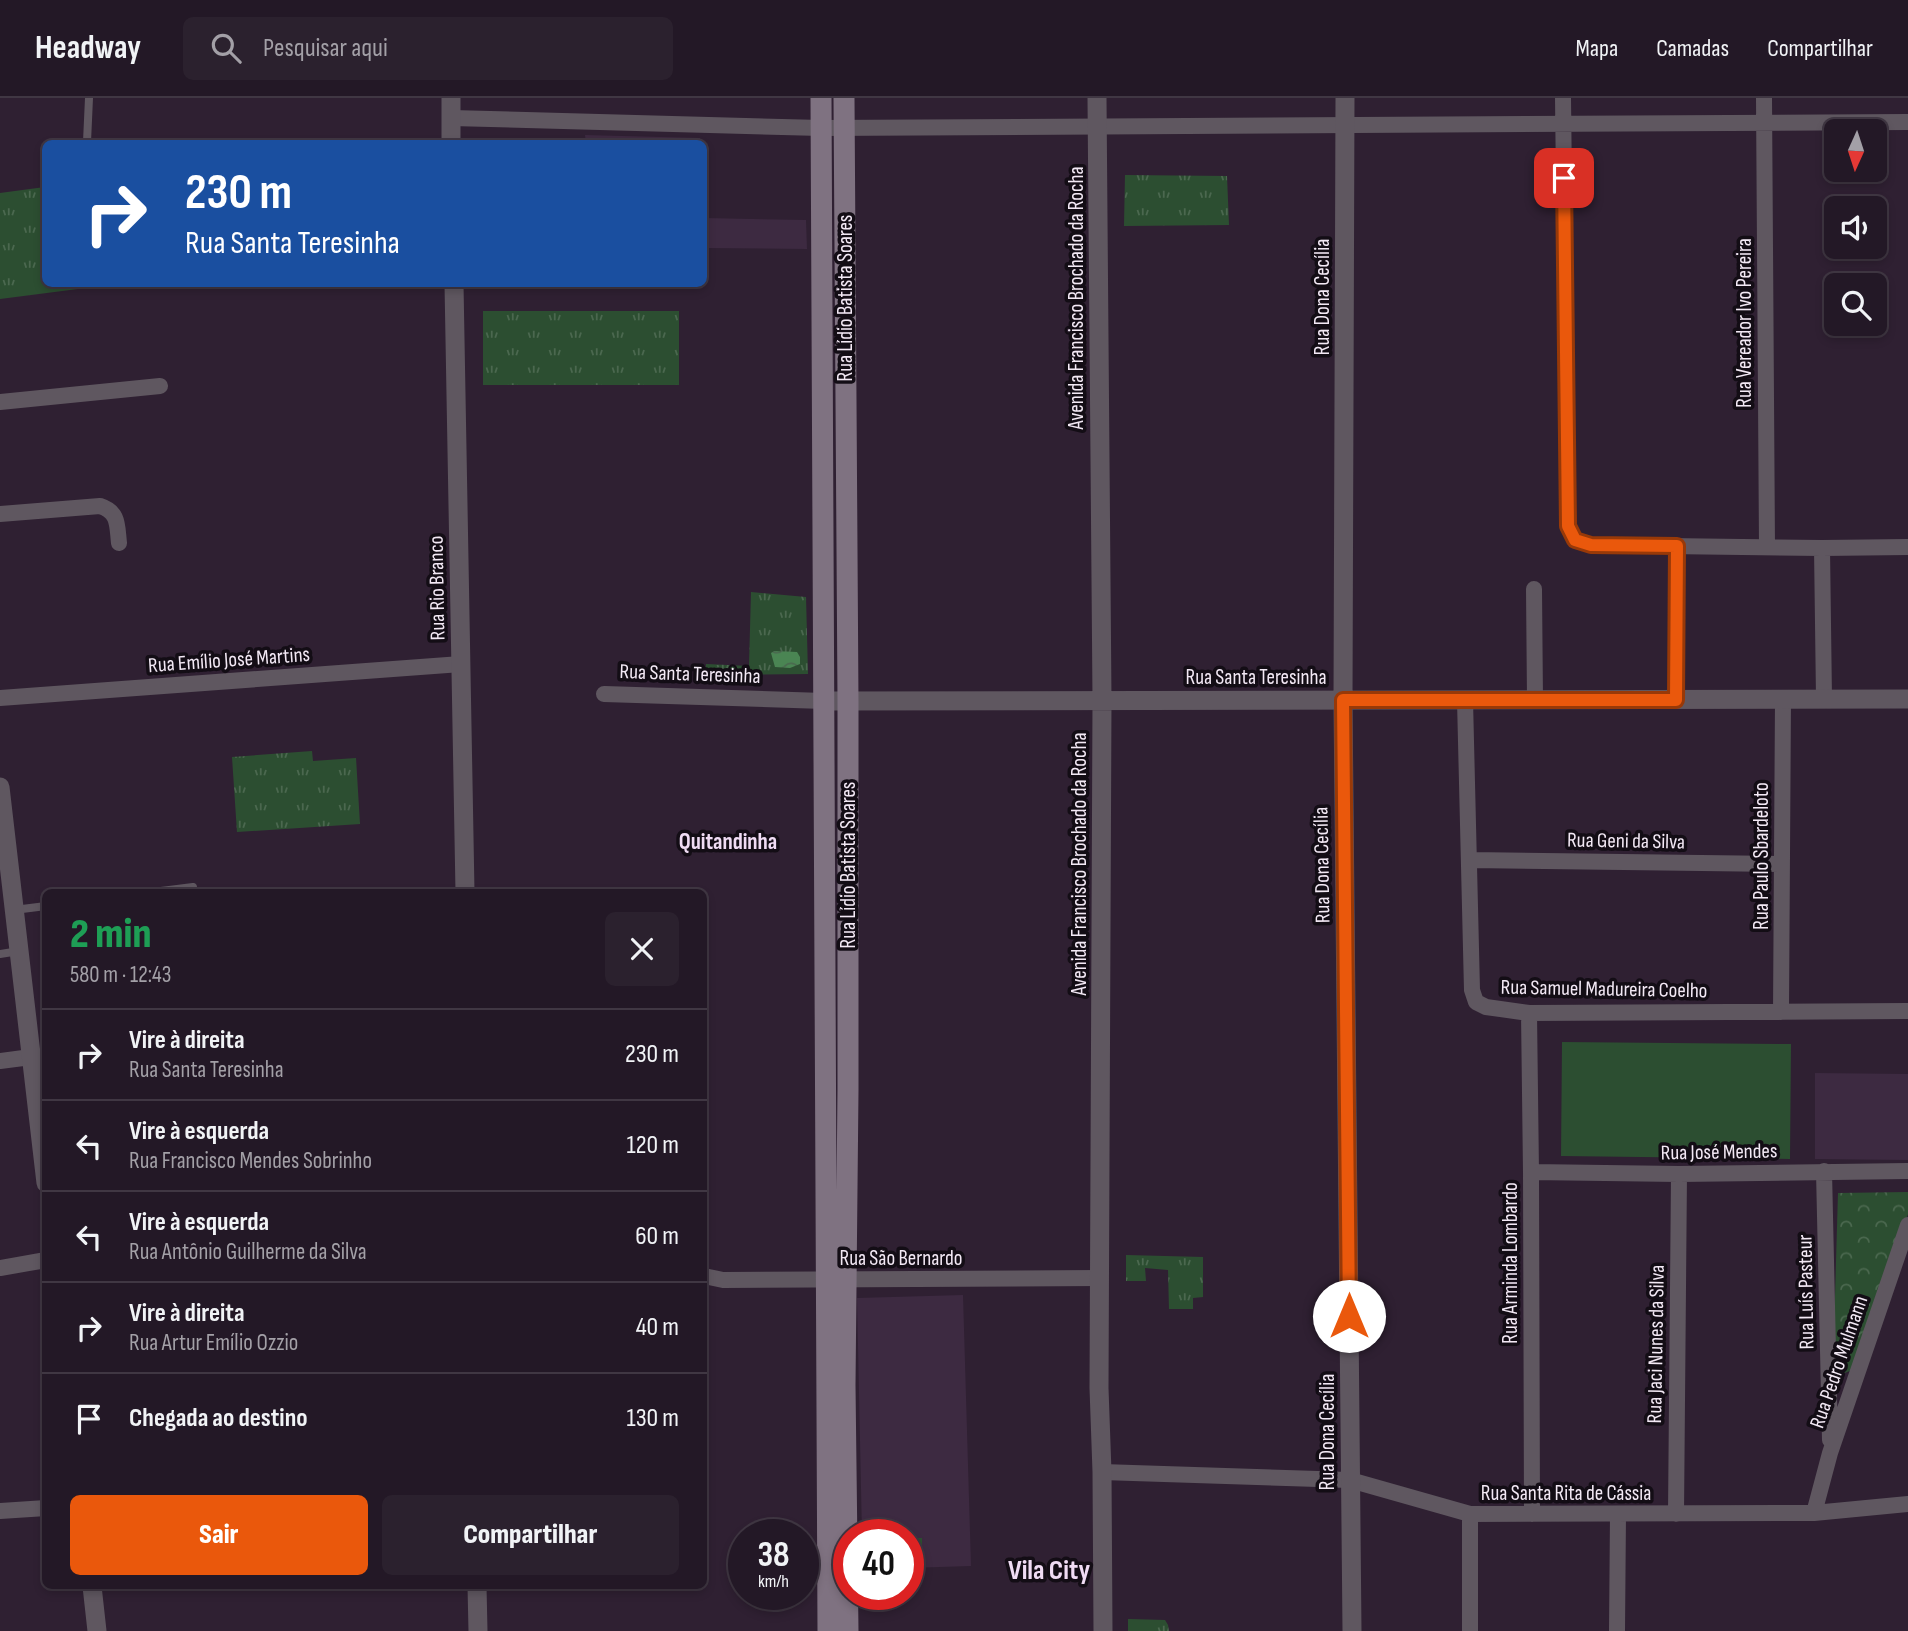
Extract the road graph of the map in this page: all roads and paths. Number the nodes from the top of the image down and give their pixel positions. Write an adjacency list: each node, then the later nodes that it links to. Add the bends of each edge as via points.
1 (89, 98): 17 (lane)
2 (451, 98): 9 (street)
3 (821, 98): 16 (main road, Rua Lídio Batista Soares)
4 (844, 98): 15 (main road, Rua Lídio Batista Soares)
5 (1097, 98): 14 (street, Avenida Francisco Brochado da Rocha)
6 (1345, 98): 13 (street, Rua Dona Cecília)
7 (1563, 98): 12 (street)
8 (1764, 98): 11 (street, Rua Vereador Ivo Pereira)
9 (451, 118): 16 (street); 18 (street)
10 (1908, 122): 11 (street)
11 (1764, 123): 12 (street); 31 (street, Rua Vereador Ivo Pereira)
12 (1563, 124): 13 (street); 30 (street, via 1568,526 1575,540 1591,545)
13 (1345, 125): 14 (street); 42 (street, Rua Dona Cecília)
14 (1098, 126): 15 (street); 38 (street, Avenida Francisco Brochado da Rocha)
15 (844, 127): 16 (street); 19 (main road, Rua Lídio Batista Soares)
16 (821, 128): 20 (main road, Rua Lídio Batista Soares)
17 (87, 140)
18 (452, 140)
19 (845, 254): 20 (main road); 25 (main road, Rua Lídio Batista Soares)
20 (822, 255): 24 (main road, Rua Lídio Batista Soares)
21 (454, 287): 35 (street, Rua Rio Branco)
22 (160, 386): 23 (street)
23 (0, 402)
24 (823, 415): 25 (main road); 26 (main road, Rua Lídio Batista Soares)
25 (846, 415): 27 (main road, Rua Lídio Batista Soares)
26 (823, 491): 27 (main road); 46 (main road, Rua Lídio Batista Soares)
27 (846, 492): 47 (main road, Rua Lídio Batista Soares)
28 (0, 514): 29 (street, via 100,506 116,517)
29 (119, 543)
30 (1677, 546): 31 (street); 45 (street)
31 (1767, 547): 33 (street)
32 (1908, 547): 33 (street)
33 (1822, 548): 40 (street)
34 (1534, 589): 44 (street)
35 (461, 664): 37 (street, Rua Emílio José Martins); 54 (street, Rua Rio Branco)
36 (604, 694): 46 (street, Rua Santa Teresinha)
37 (0, 698)
38 (1102, 699): 42 (street, Rua Santa Teresinha); 47 (street, Rua Santa Teresinha); 75 (street, Avenida Francisco Brochado da Rocha)
39 (1783, 699): 40 (street, Rua Santa Teresinha); 45 (street, Rua Santa Teresinha); 51 (street, Rua Paulo Sbardeloto)
40 (1824, 699): 41 (street, Rua Santa Teresinha)
41 (1908, 699)
42 (1343, 700): 43 (street, Rua Santa Teresinha); 79 (street, Rua Dona Cecília)
43 (1465, 700): 44 (street, Rua Santa Teresinha); 49 (street, Rua Samuel Madureira Coelho)
44 (1535, 700): 45 (street, Rua Santa Teresinha)
45 (1676, 700)
46 (824, 701): 47 (street, Rua Santa Teresinha); 58 (main road, Rua Lídio Batista Soares)
47 (848, 701): 57 (main road, Rua Lídio Batista Soares)
48 (0, 787): 50 (street)
49 (1470, 860): 51 (street, Rua Geni da Silva); 62 (street, Rua Samuel Madureira Coelho, via 1476,1002)
50 (4, 862): 56 (street)
51 (1782, 864): 61 (street, Rua Paulo Sbardeloto)
52 (193, 887): 53 (lane)
53 (177, 889)
54 (465, 889)
55 (42, 906): 56 (lane)
56 (14, 910): 59 (street)
57 (848, 919): 58 (main road); 66 (main road, Rua Lídio Batista Soares)
58 (825, 920): 66 (main road, Rua Lídio Batista Soares)
59 (9, 953): 63 (street)
60 (1908, 1011): 61 (street, Rua Samuel Madureira Coelho)
61 (1781, 1012): 62 (street, Rua Samuel Madureira Coelho)
62 (1529, 1013): 69 (street, Rua Arminda Lombardo)
63 (31, 1057): 64 (street); 65 (street)
64 (0, 1061)
65 (42, 1149)
66 (837, 1166): 76 (main road, Rua Lídio Batista Soares)
67 (1824, 1171): 68 (street, Rua José Mendes); 70 (street, Rua José Mendes); 77 (street, Rua Luís Pasteur)
68 (1908, 1171)
69 (1531, 1172): 70 (street, Rua José Mendes); 85 (street, Rua Arminda Lombardo)
70 (1679, 1174): 87 (street, Rua Jaci Nunes da Silva)
71 (1908, 1225): 77 (street, Rua Pedro Mulmann)
72 (42, 1261): 73 (street)
73 (0, 1268)
74 (707, 1277): 76 (street, Rua São Bernardo)
75 (1100, 1278): 76 (street, Rua São Bernardo); 78 (street, Avenida Francisco Brochado da Rocha)
76 (836, 1279): 88 (main road, Rua Lídio Batista Soares, via 845,1385)
77 (1830, 1453): 83 (street, Rua Pedro Mulmann)
78 (1102, 1472): 79 (street, Rua Santa Rita de Cássia); 97 (street, Avenida Francisco Brochado da Rocha)
79 (1350, 1480): 84 (street, Rua Santa Rita de Cássia); 98 (street, Rua Dona Cecília)
80 (1908, 1504): 83 (street, Rua Santa Rita de Cássia)
81 (42, 1508): 82 (street)
82 (0, 1511)
83 (1814, 1513): 87 (street, Rua Santa Rita de Cássia)
84 (1470, 1514): 85 (street, Rua Santa Rita de Cássia); 99 (street)
85 (1532, 1514): 86 (street, Rua Santa Rita de Cássia)
86 (1618, 1514): 87 (street, Rua Santa Rita de Cássia); 100 (street)
87 (1676, 1514)
88 (840, 1519)
89 (92, 1589): 93 (street)
90 (477, 1589): 94 (street)
91 (833, 1607): 95 (main road, Rua Lídio Batista Soares)
92 (843, 1610): 96 (main road, Rua Lídio Batista Soares)
93 (97, 1631)
94 (478, 1631)
95 (828, 1631)
96 (848, 1631)
97 (1102, 1631)
98 (1352, 1631)
99 (1470, 1631)
100 (1617, 1631)

